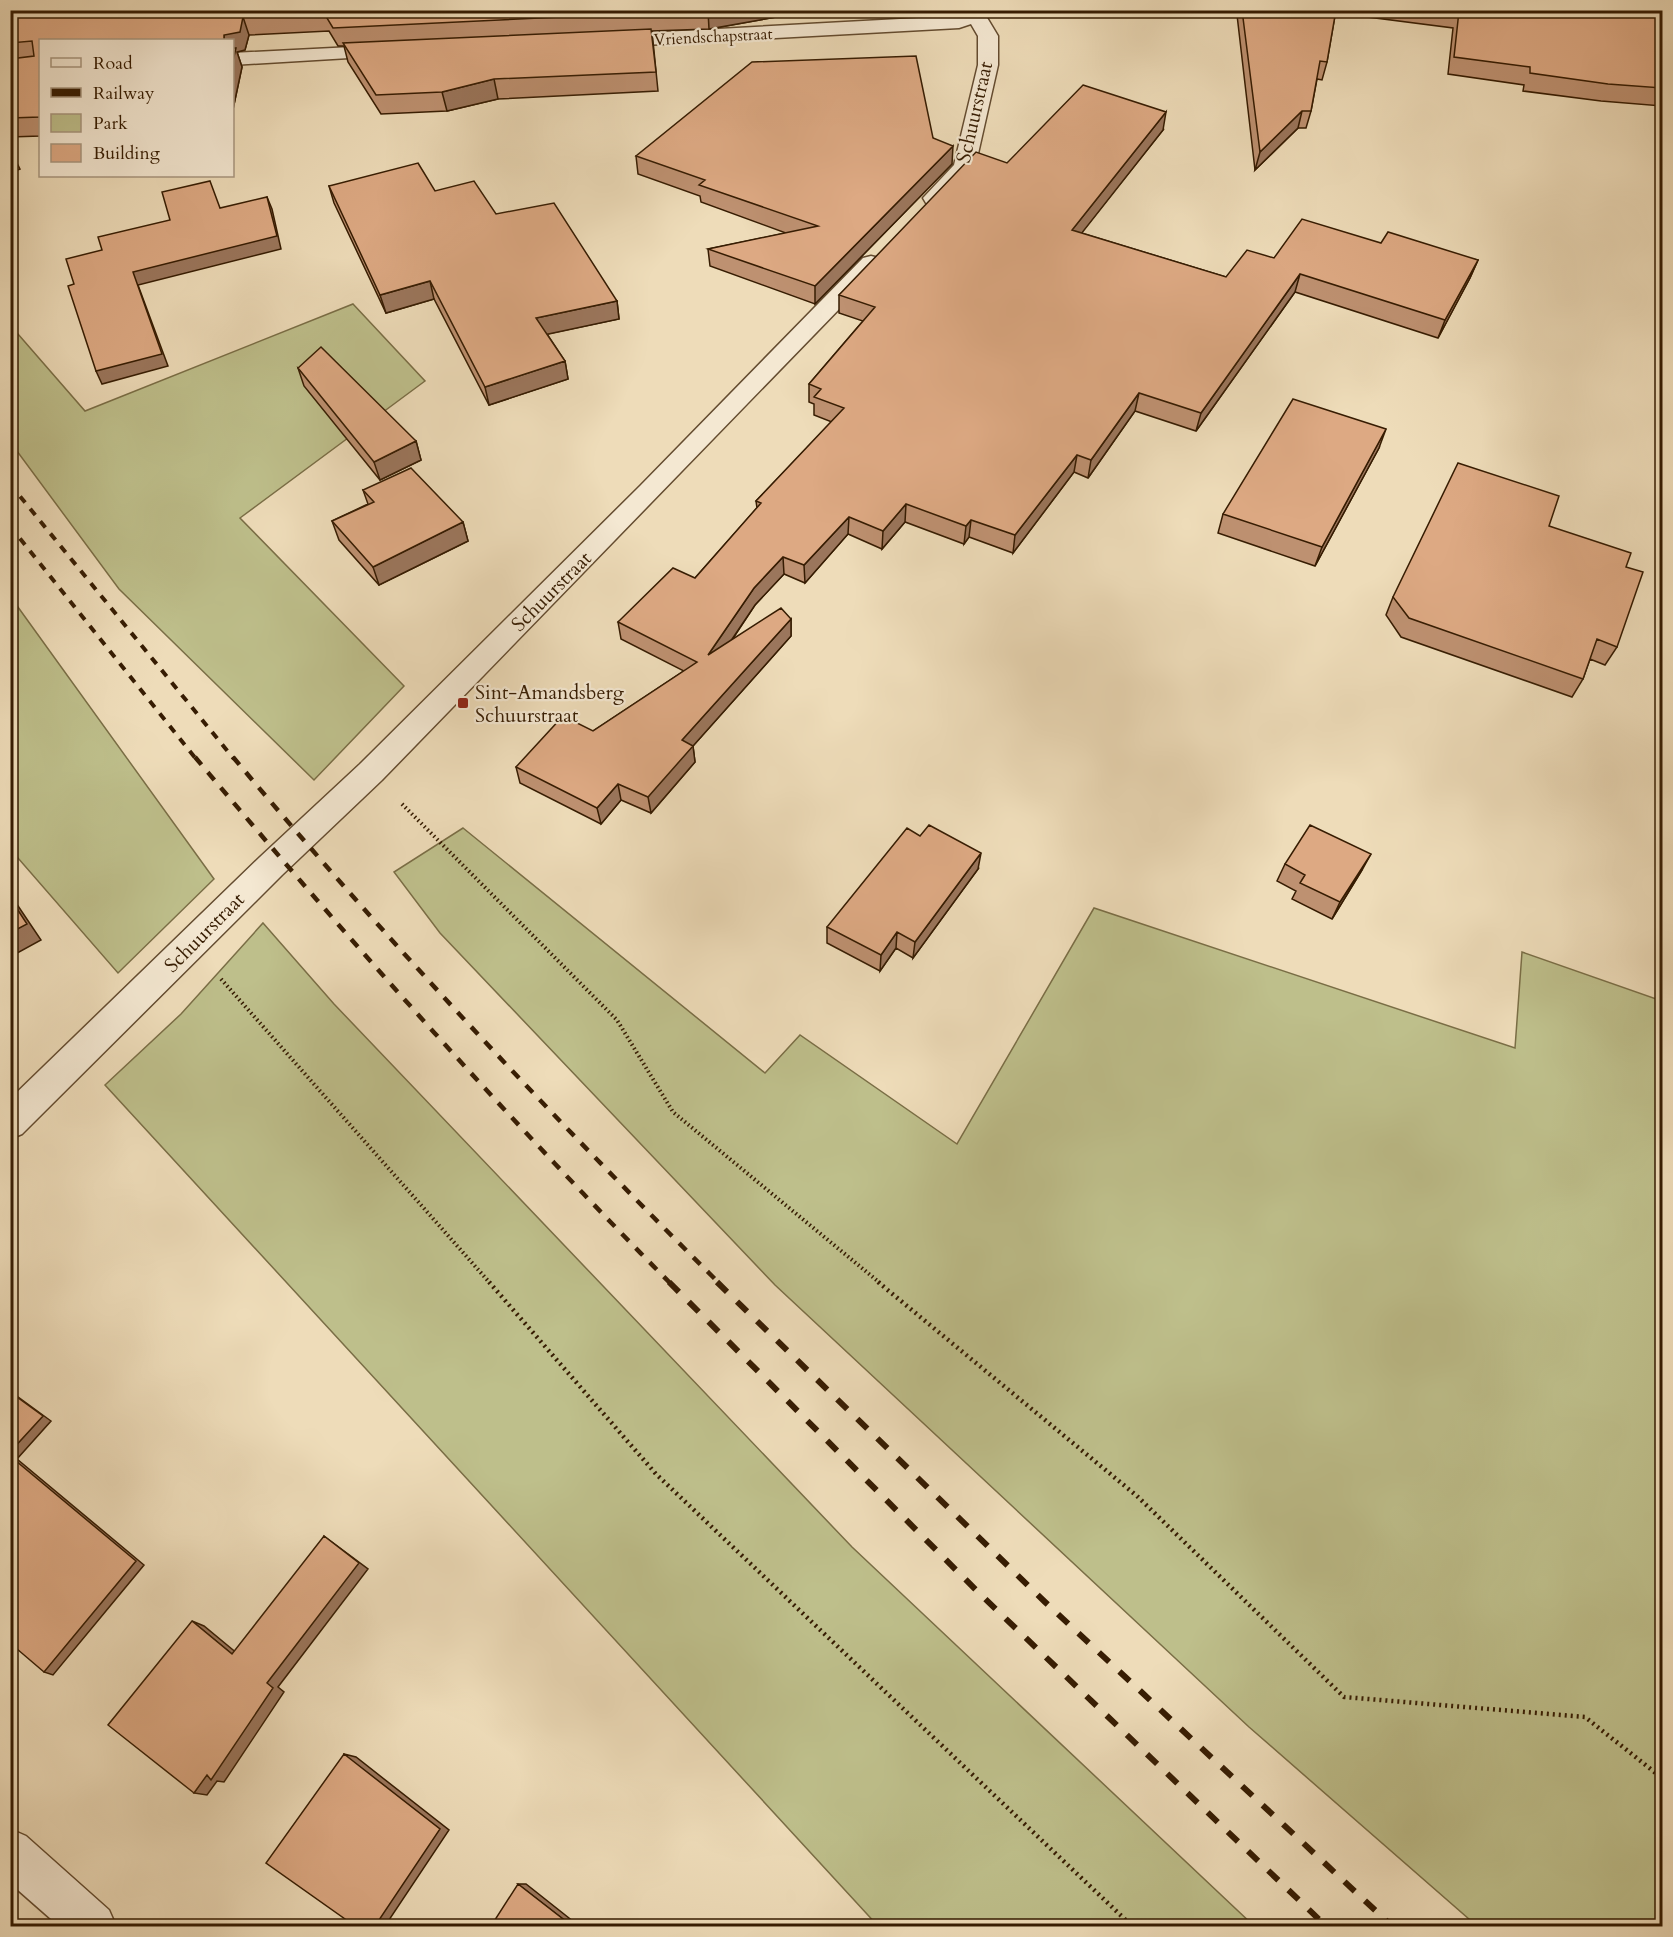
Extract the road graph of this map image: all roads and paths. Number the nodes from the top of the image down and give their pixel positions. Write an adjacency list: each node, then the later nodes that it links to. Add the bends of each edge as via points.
1 (978, 12): 2 (street, Vriendschapstraat, via 959,22); 5 (street, Schuurstraat, via 988,36 988,65 964,167)
2 (586, 42)
3 (408, 50): 4 (street)
4 (234, 59)
5 (920, 212)
6 (887, 246): 7 (street, Schuurstraat)
7 (371, 772): 8 (street, Schuurstraat); 10 (path, via 617,1020 673,1112 1137,1496 1344,1697 1585,1717)
8 (191, 945): 9 (street, Schuurstraat); 13 (path, via 656,1474)
9 (10, 1123)
10 (1662, 1778)
11 (10, 1852): 12 (street)
12 (93, 1926)
13 (1132, 1926)

